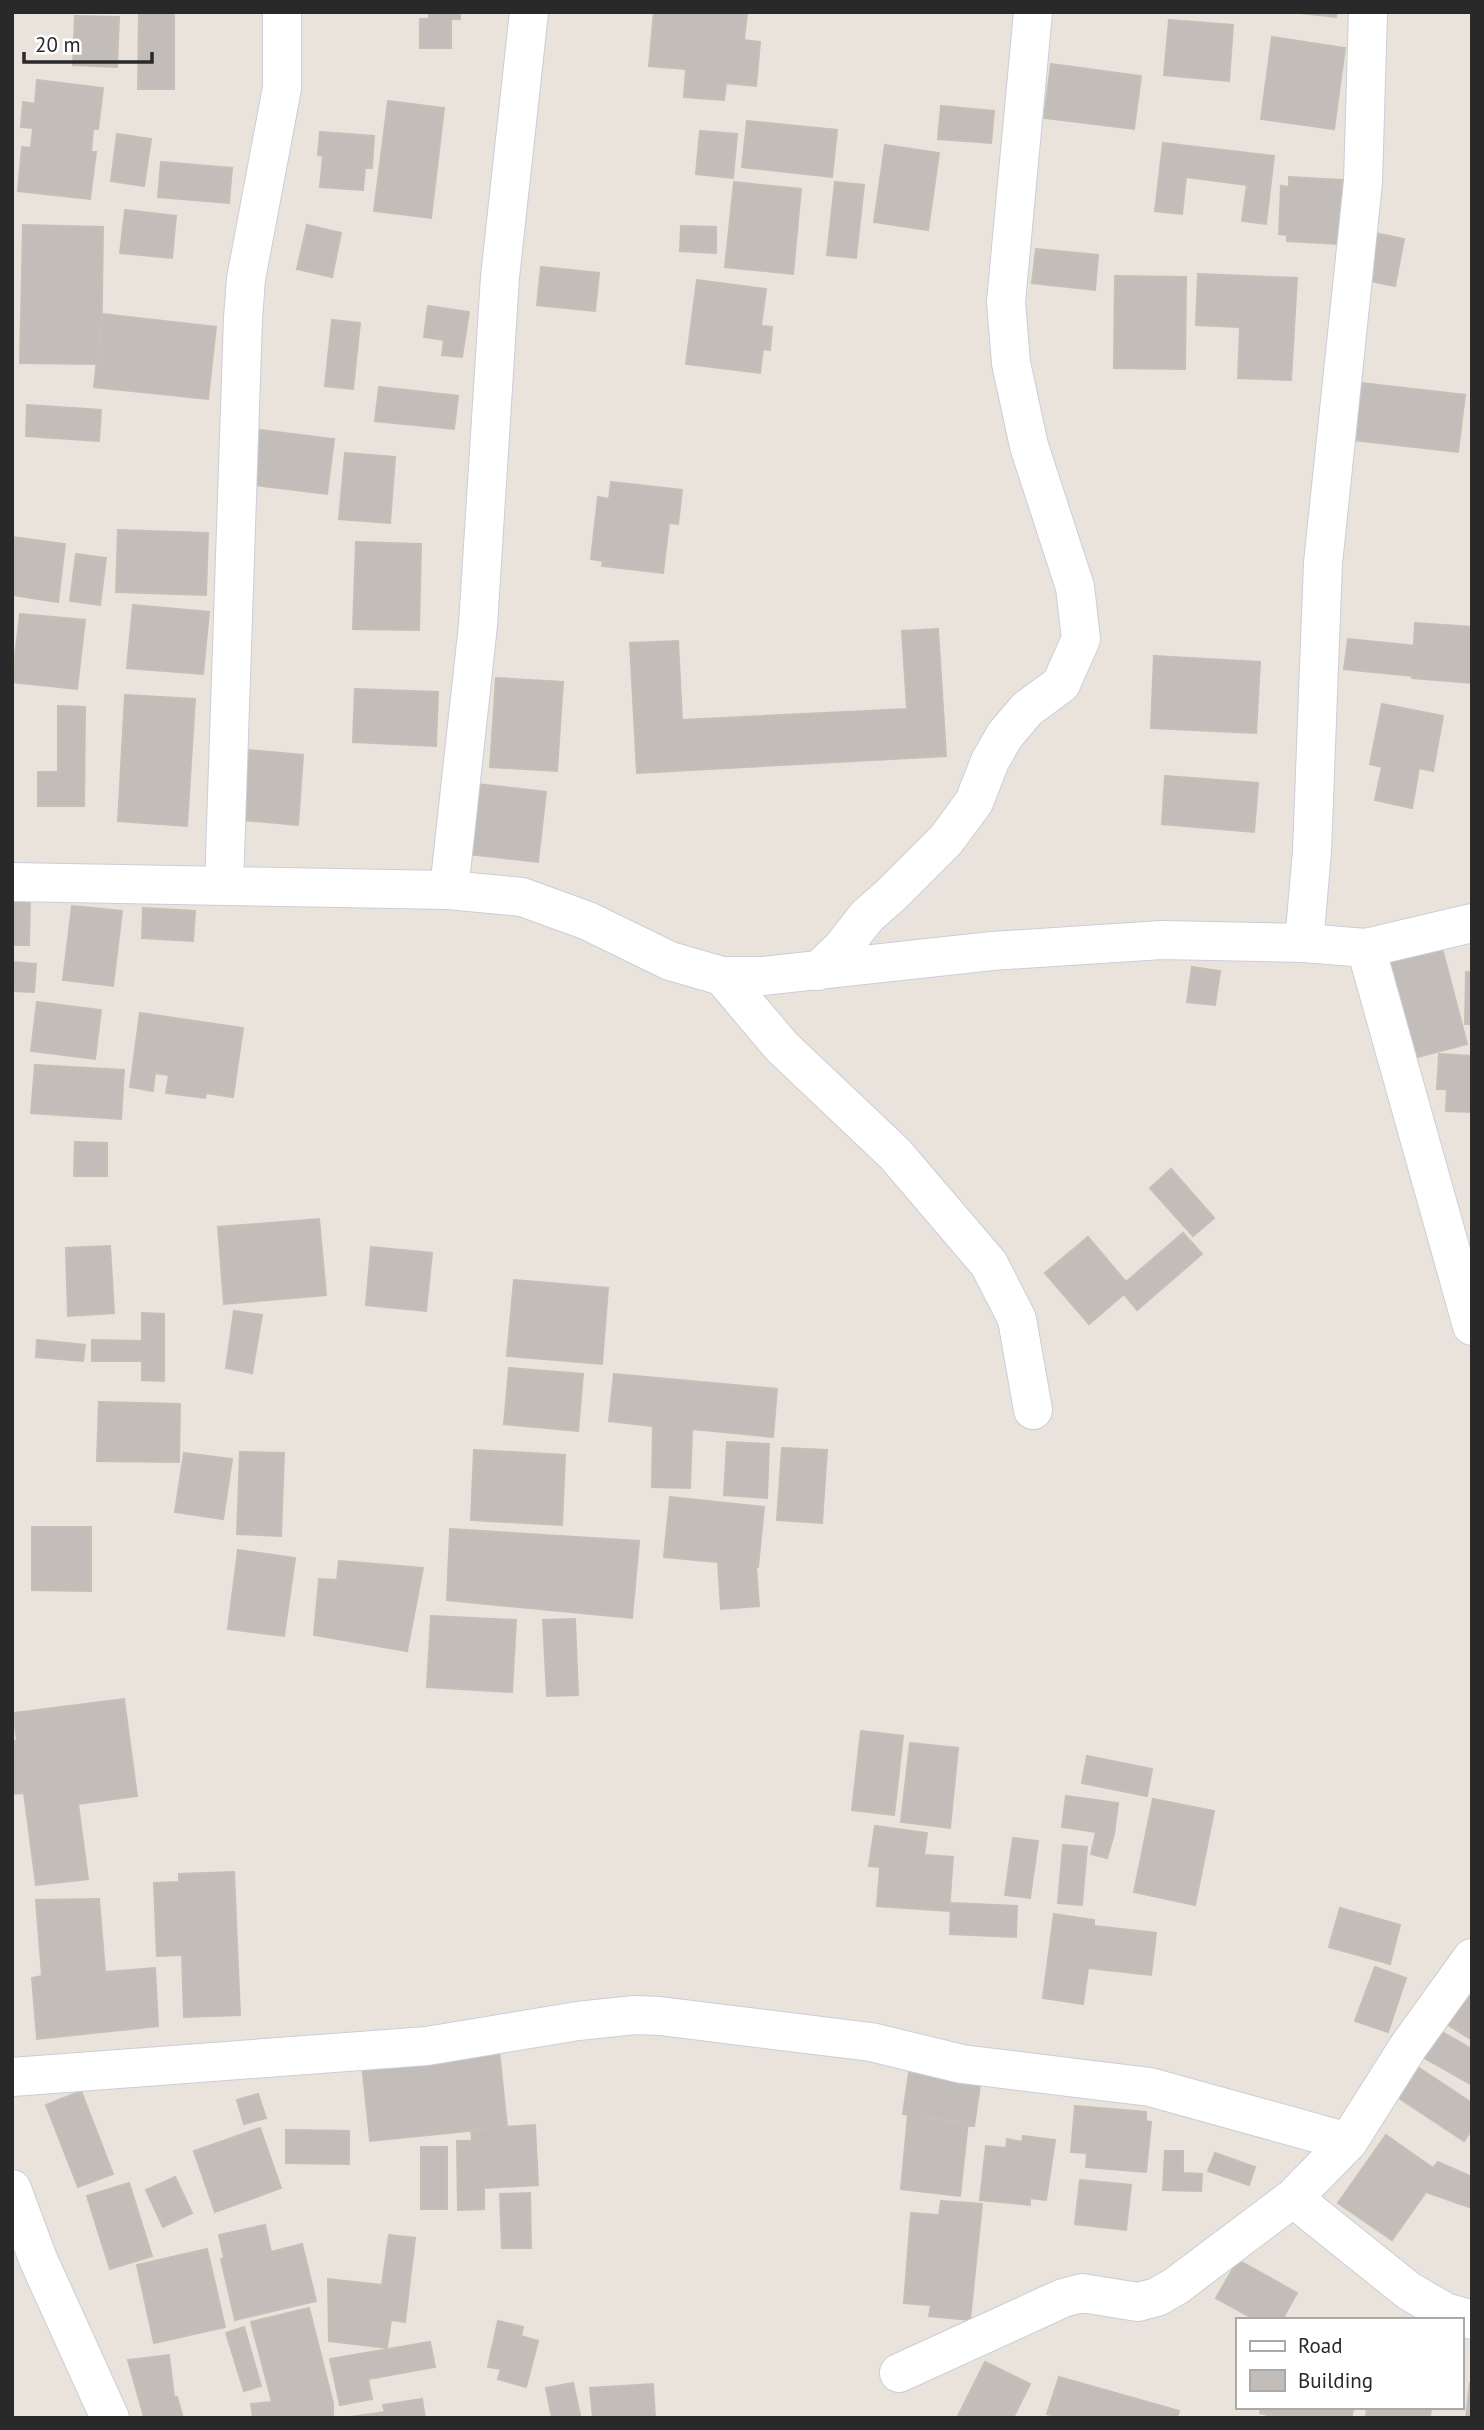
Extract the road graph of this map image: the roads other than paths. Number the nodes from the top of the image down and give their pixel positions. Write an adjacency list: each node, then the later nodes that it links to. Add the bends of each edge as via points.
1 (282, 12): 6 (street, via 282,88 246,279 243,318)
2 (529, 12): 7 (street, via 500,277 478,625)
3 (1033, 12): 11 (street, via 1006,302 1011,363 1029,446 1075,587 1082,639 1061,684 1027,709 1005,735 974,802 946,840)
4 (1368, 12): 9 (street, via 1363,182 1323,563)
5 (12, 882): 6 (street)
6 (224, 886): 7 (street)
7 (449, 890): 12 (street, via 522,897 588,921 670,961)
8 (1472, 923): 10 (street)
9 (1304, 943): 10 (street); 11 (street, via 1162,940 992,951)
10 (1366, 948): 13 (street)
11 (818, 971): 12 (street)
12 (722, 976): 14 (street, via 782,1047 895,1154 989,1264 1017,1319)
13 (1472, 1326)
14 (1032, 1410)
15 (1472, 1958): 17 (street)
16 (12, 2077): 17 (street, via 427,2046 578,2021 648,2015 871,2042 962,2064 1150,2087)
17 (1348, 2141): 19 (street)
18 (12, 2189): 22 (street, via 38,2259)
19 (1293, 2198): 20 (street, via 1409,2291 1445,2312); 21 (street, via 1157,2297 1138,2302 1082,2293 1063,2298)
20 (1472, 2320)
21 (899, 2373)
22 (110, 2418)

